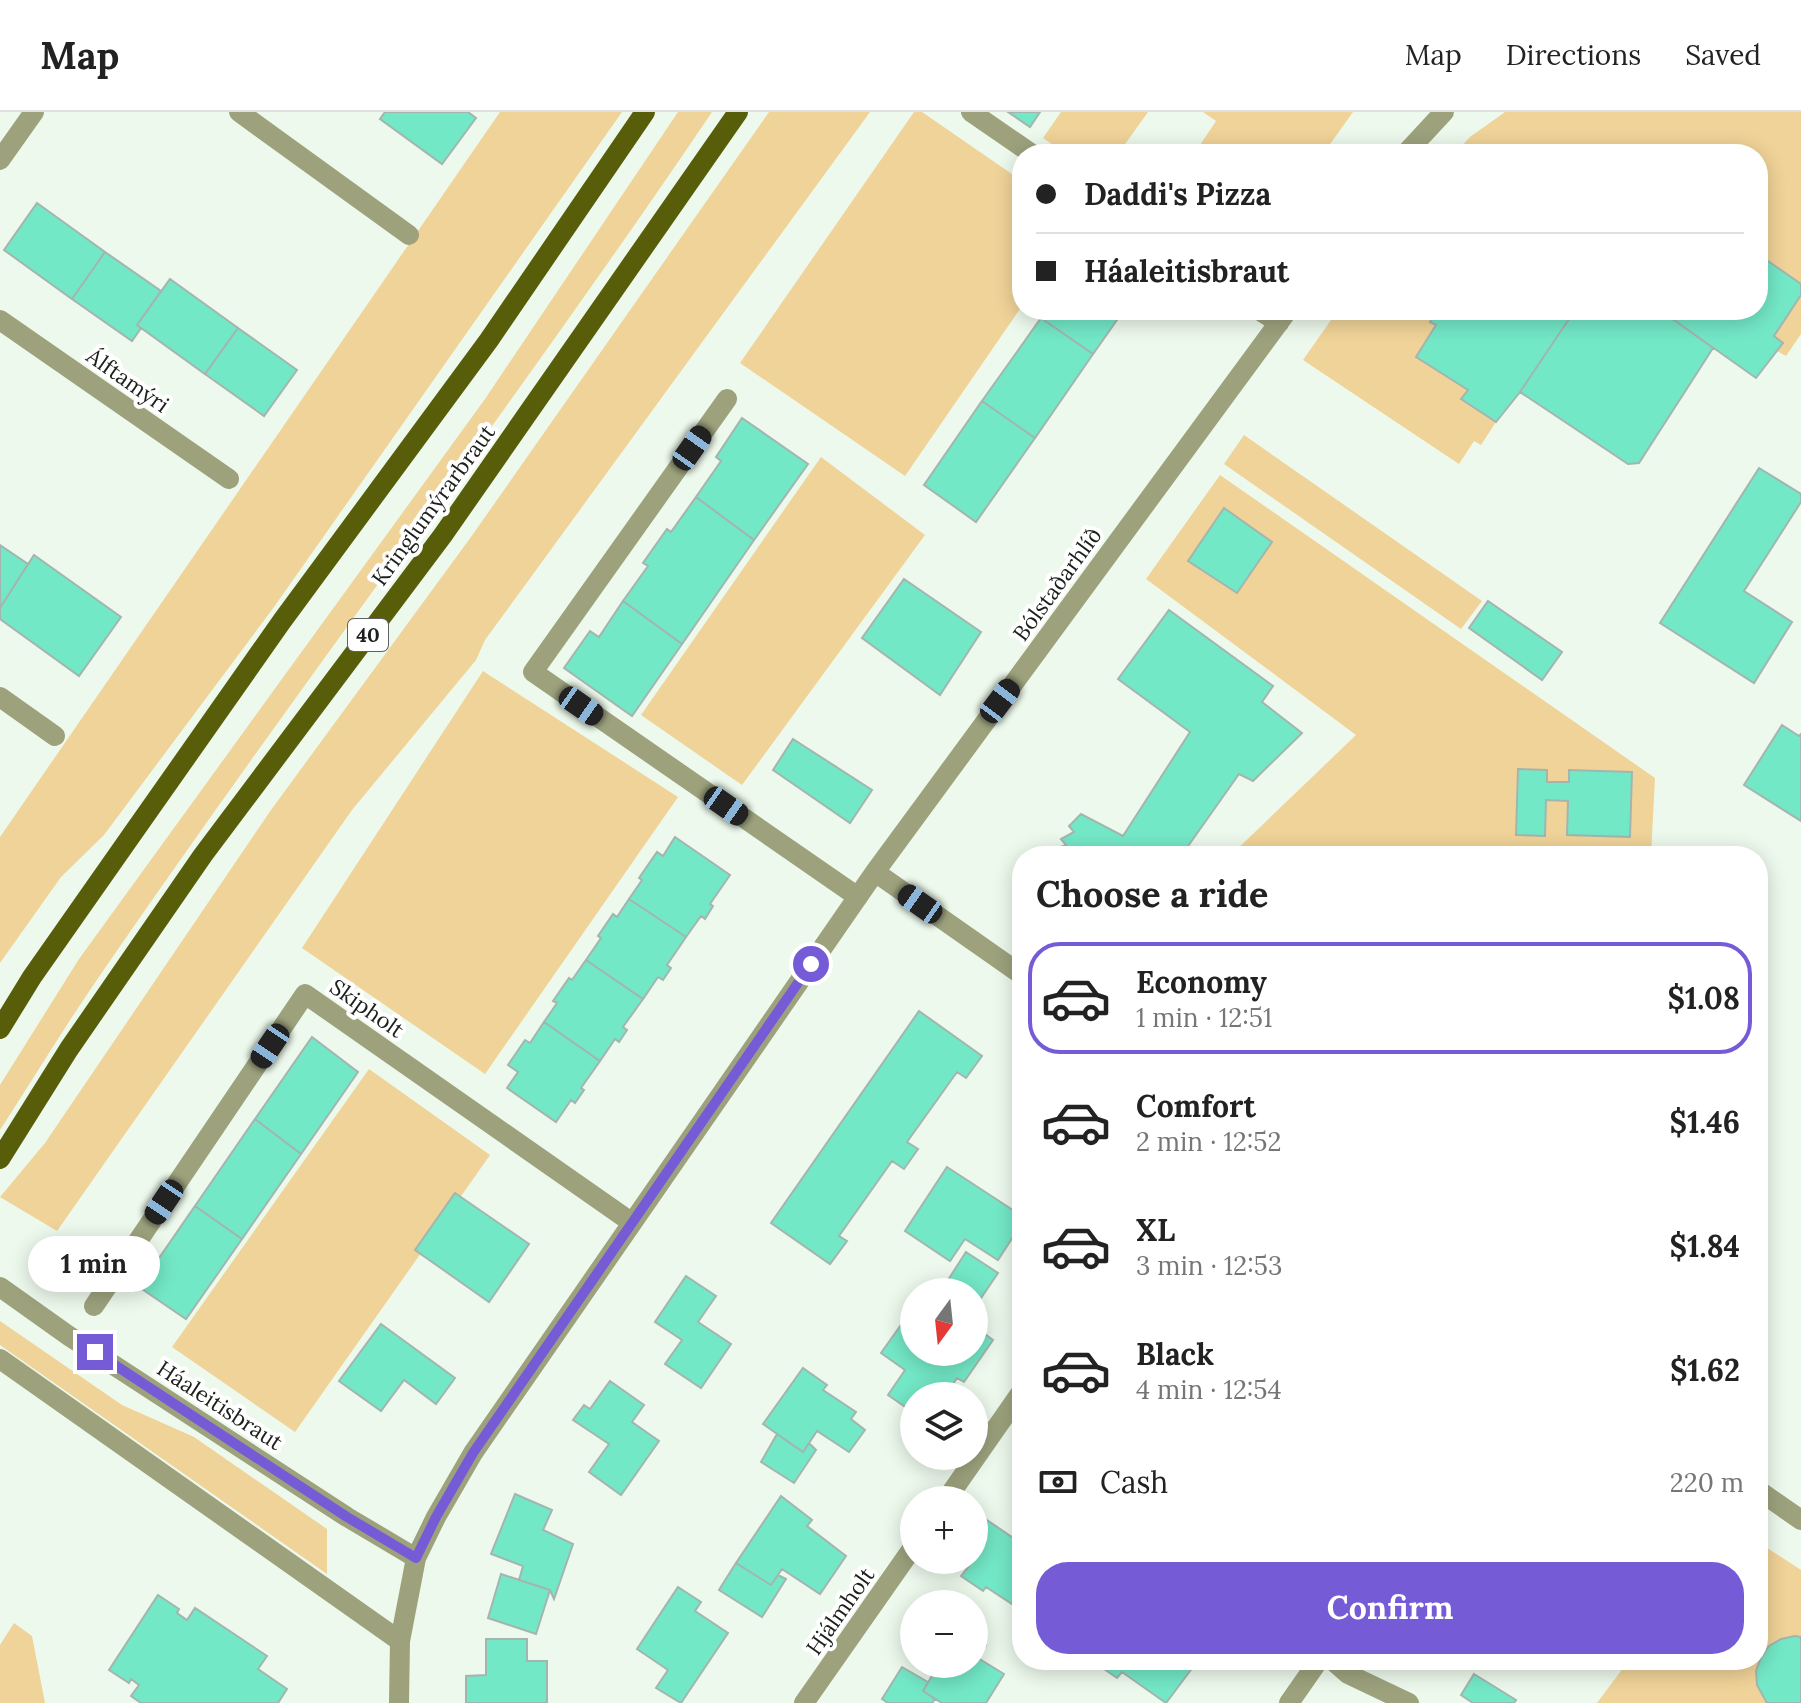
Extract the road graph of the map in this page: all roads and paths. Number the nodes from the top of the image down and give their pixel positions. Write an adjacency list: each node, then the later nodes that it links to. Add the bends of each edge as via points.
1 (34, 112): 9 (street)
2 (239, 112): 10 (street)
3 (645, 112): 20 (main road, via 489,340 282,621)
4 (738, 112): 23 (main road, Kringlumýrarbraut / 40, via 443,535 203,855)
5 (971, 112): 7 (street)
6 (1444, 112): 8 (street)
7 (1017, 144)
8 (1414, 144)
9 (0, 160)
10 (409, 235)
11 (0, 320): 14 (street, Álftamýri)
12 (1281, 320): 17 (street, Bólstaðarhlíð)
13 (727, 399): 18 (street, via 533,672)
14 (229, 479)
15 (0, 697): 16 (street)
16 (55, 736)
17 (875, 872): 18 (street); 19 (street)
18 (858, 897): 24 (street)
19 (1012, 968)
20 (32, 977): 21 (main road); 22 (main road)
21 (0, 1014)
22 (0, 1029)
23 (0, 1159)
24 (631, 1222): 26 (street, Skipholt, via 305,994); 32 (street, via 473,1453)
25 (0, 1287): 32 (street, Háaleitisbraut)
26 (94, 1306)
27 (0, 1359): 34 (street)
28 (1012, 1405): 29 (street)
29 (956, 1486)
30 (1768, 1497): 31 (street)
31 (1801, 1520)
32 (416, 1558): 34 (street)
33 (900, 1566): 38 (street, Hjálmholt)
34 (400, 1641): 37 (street)
35 (1312, 1670): 39 (street)
36 (1343, 1670): 40 (street)
37 (399, 1703)
38 (804, 1703)
39 (1289, 1703)
40 (1409, 1703)

